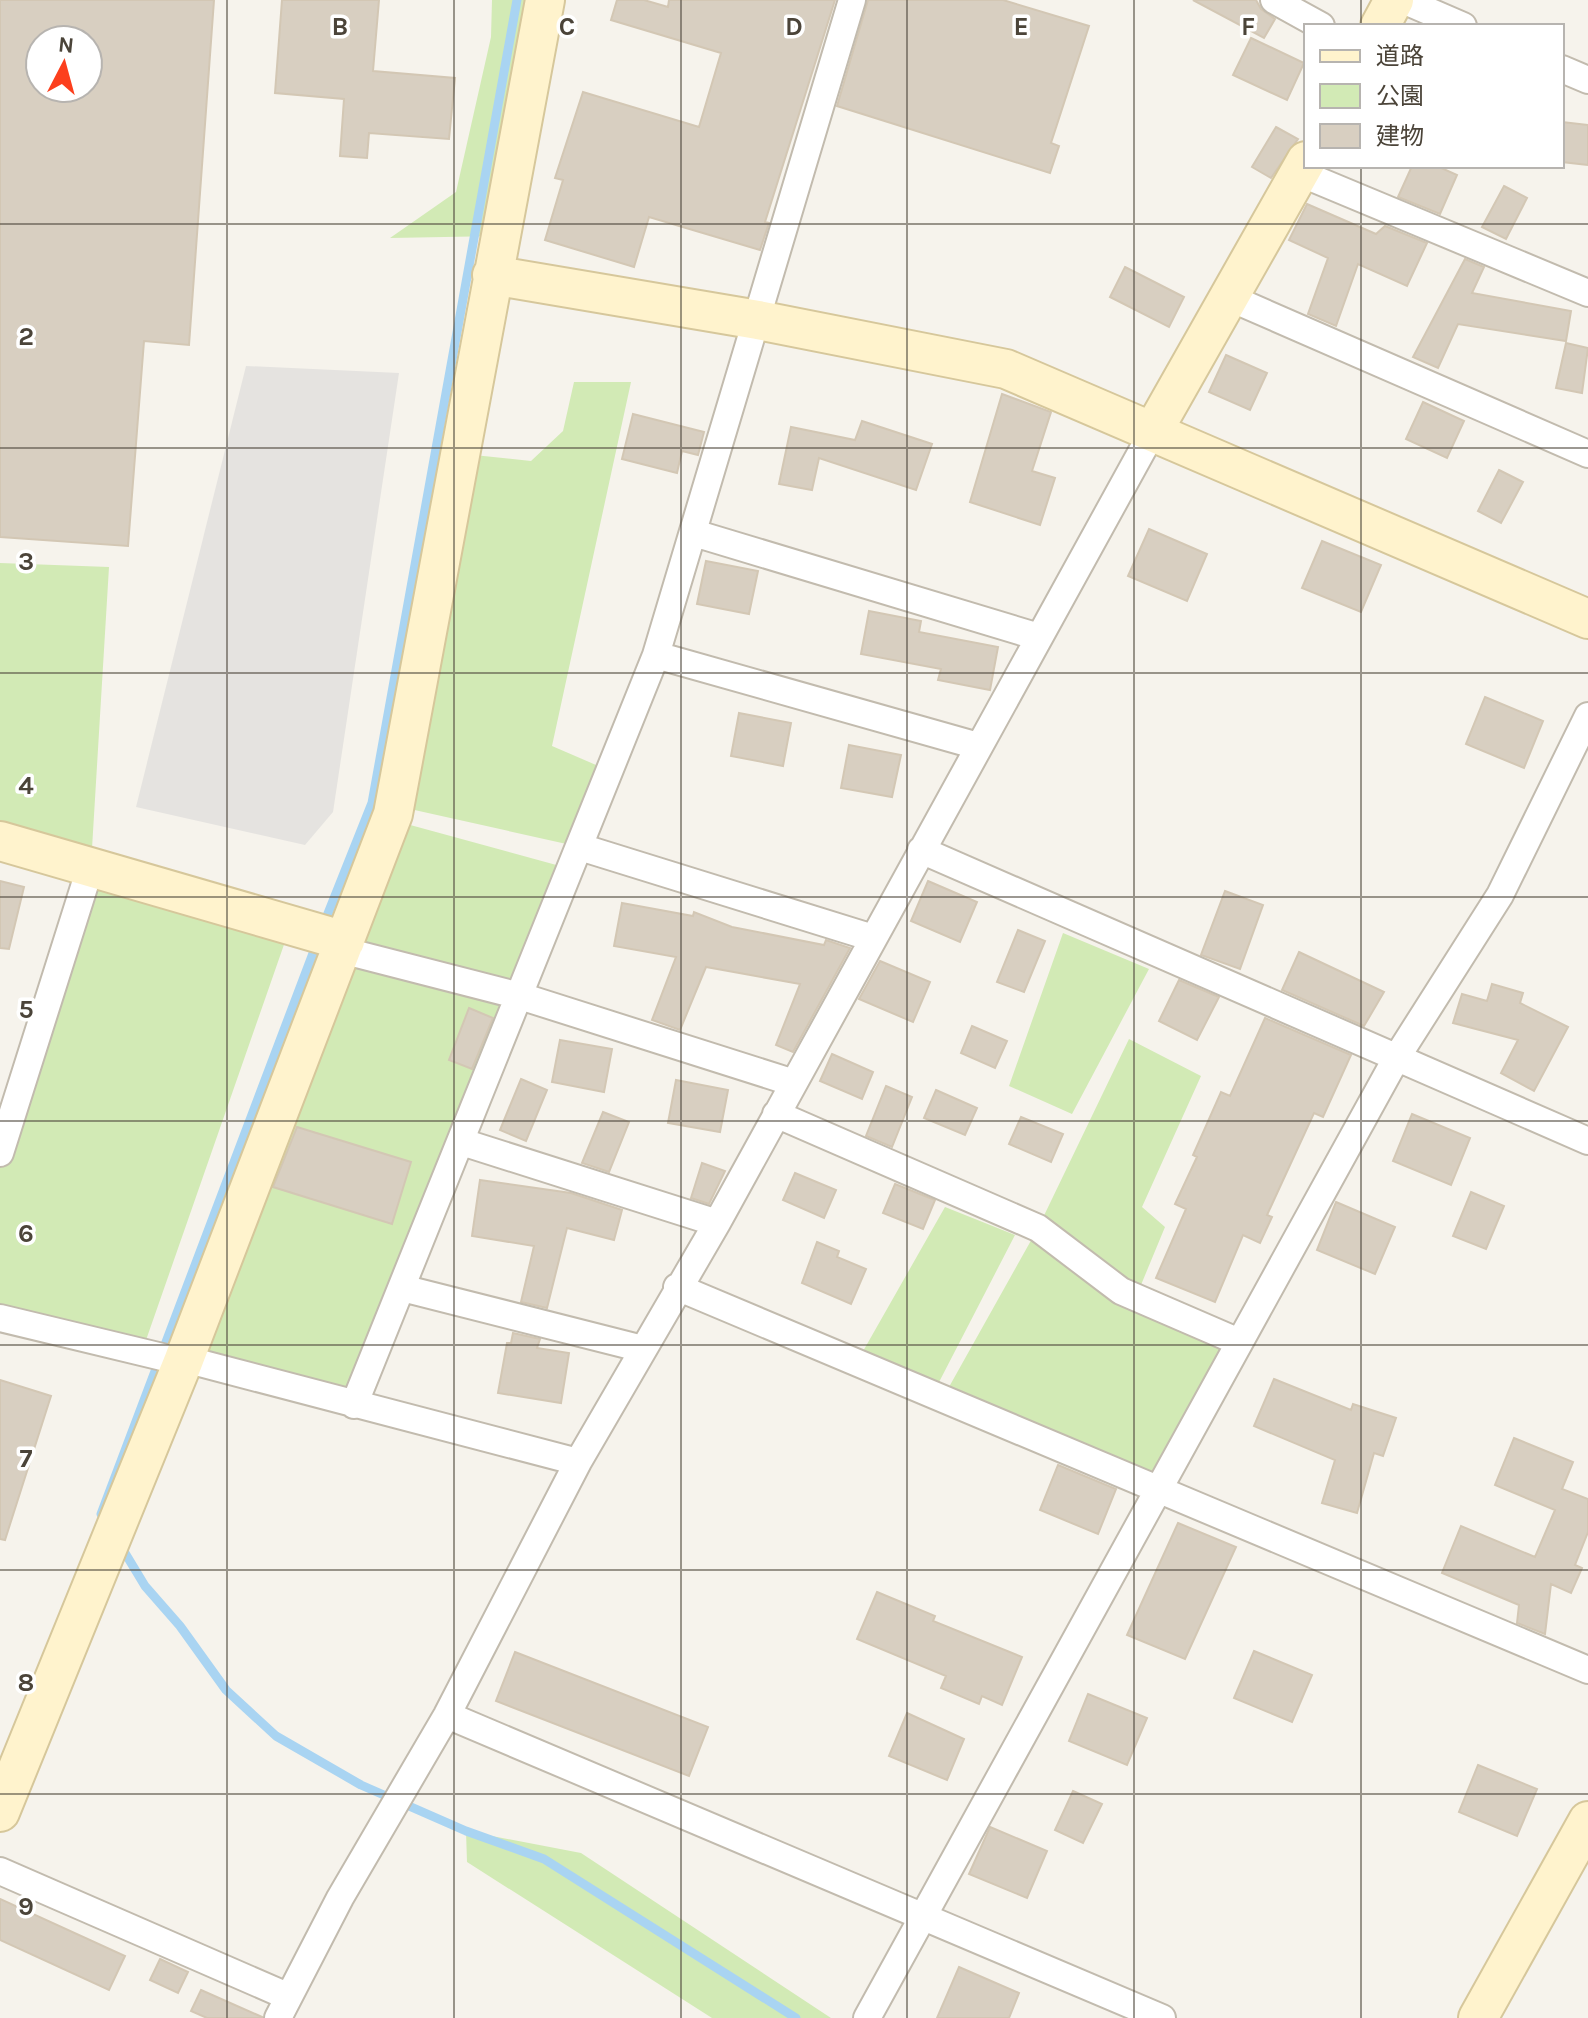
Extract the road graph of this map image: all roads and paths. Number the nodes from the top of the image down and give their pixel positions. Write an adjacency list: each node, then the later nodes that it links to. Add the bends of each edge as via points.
1 (545, 0): 13 (street)
2 (852, 0): 16 (street)
3 (1274, 0): 6 (street)
4 (1394, 0): 7 (street)
5 (1403, 0): 8 (street)
6 (1317, 24)
7 (1381, 24)
8 (1458, 24)
9 (1564, 70): 10 (street)
10 (1588, 80)
11 (1303, 167): 15 (street)
12 (1305, 168): 14 (street)
13 (492, 275): 16 (street); 30 (street, via 393,814)
14 (1588, 293)
15 (1228, 297): 17 (street); 18 (street)
16 (758, 320): 17 (street, via 1006,369); 19 (street)
17 (1153, 431): 20 (street); 21 (street)
18 (1588, 454)
19 (694, 533): 21 (street); 22 (street)
20 (1588, 619)
21 (1039, 637): 24 (street)
22 (656, 655): 24 (street); 26 (street)
23 (1588, 716): 32 (street, via 1500,895)
24 (978, 746): 27 (street)
25 (0, 841): 28 (street)
26 (580, 847): 29 (street); 31 (street)
27 (921, 850): 29 (street); 32 (street)
28 (91, 865): 30 (street); 37 (street)
29 (873, 938): 33 (street)
30 (343, 945): 31 (street); 44 (street)
31 (520, 996): 33 (street); 36 (street)
32 (1397, 1057): 35 (street); 42 (street)
33 (794, 1083): 34 (street)
34 (776, 1114): 38 (street); 42 (street, via 1038,1228 1121,1291)
35 (1588, 1141)
36 (462, 1142): 38 (street); 40 (street)
37 (0, 1153)
38 (717, 1223): 39 (street)
39 (677, 1287): 43 (street); 47 (street)
40 (402, 1288): 43 (street); 45 (street)
41 (0, 1318): 44 (street)
42 (1239, 1342): 47 (street)
43 (643, 1349): 46 (street)
44 (183, 1362): 45 (street); 50 (street)
45 (354, 1405): 46 (street)
46 (578, 1462): 49 (street)
47 (1157, 1490): 48 (street); 53 (street)
48 (1588, 1670)
49 (447, 1715): 53 (street); 54 (street)
50 (0, 1812)
51 (1588, 1821): 57 (street)
52 (0, 1871): 54 (street)
53 (922, 1918): 55 (street); 56 (street)
54 (283, 2007)
55 (867, 2018)
56 (1162, 2018)
57 (1478, 2018)

